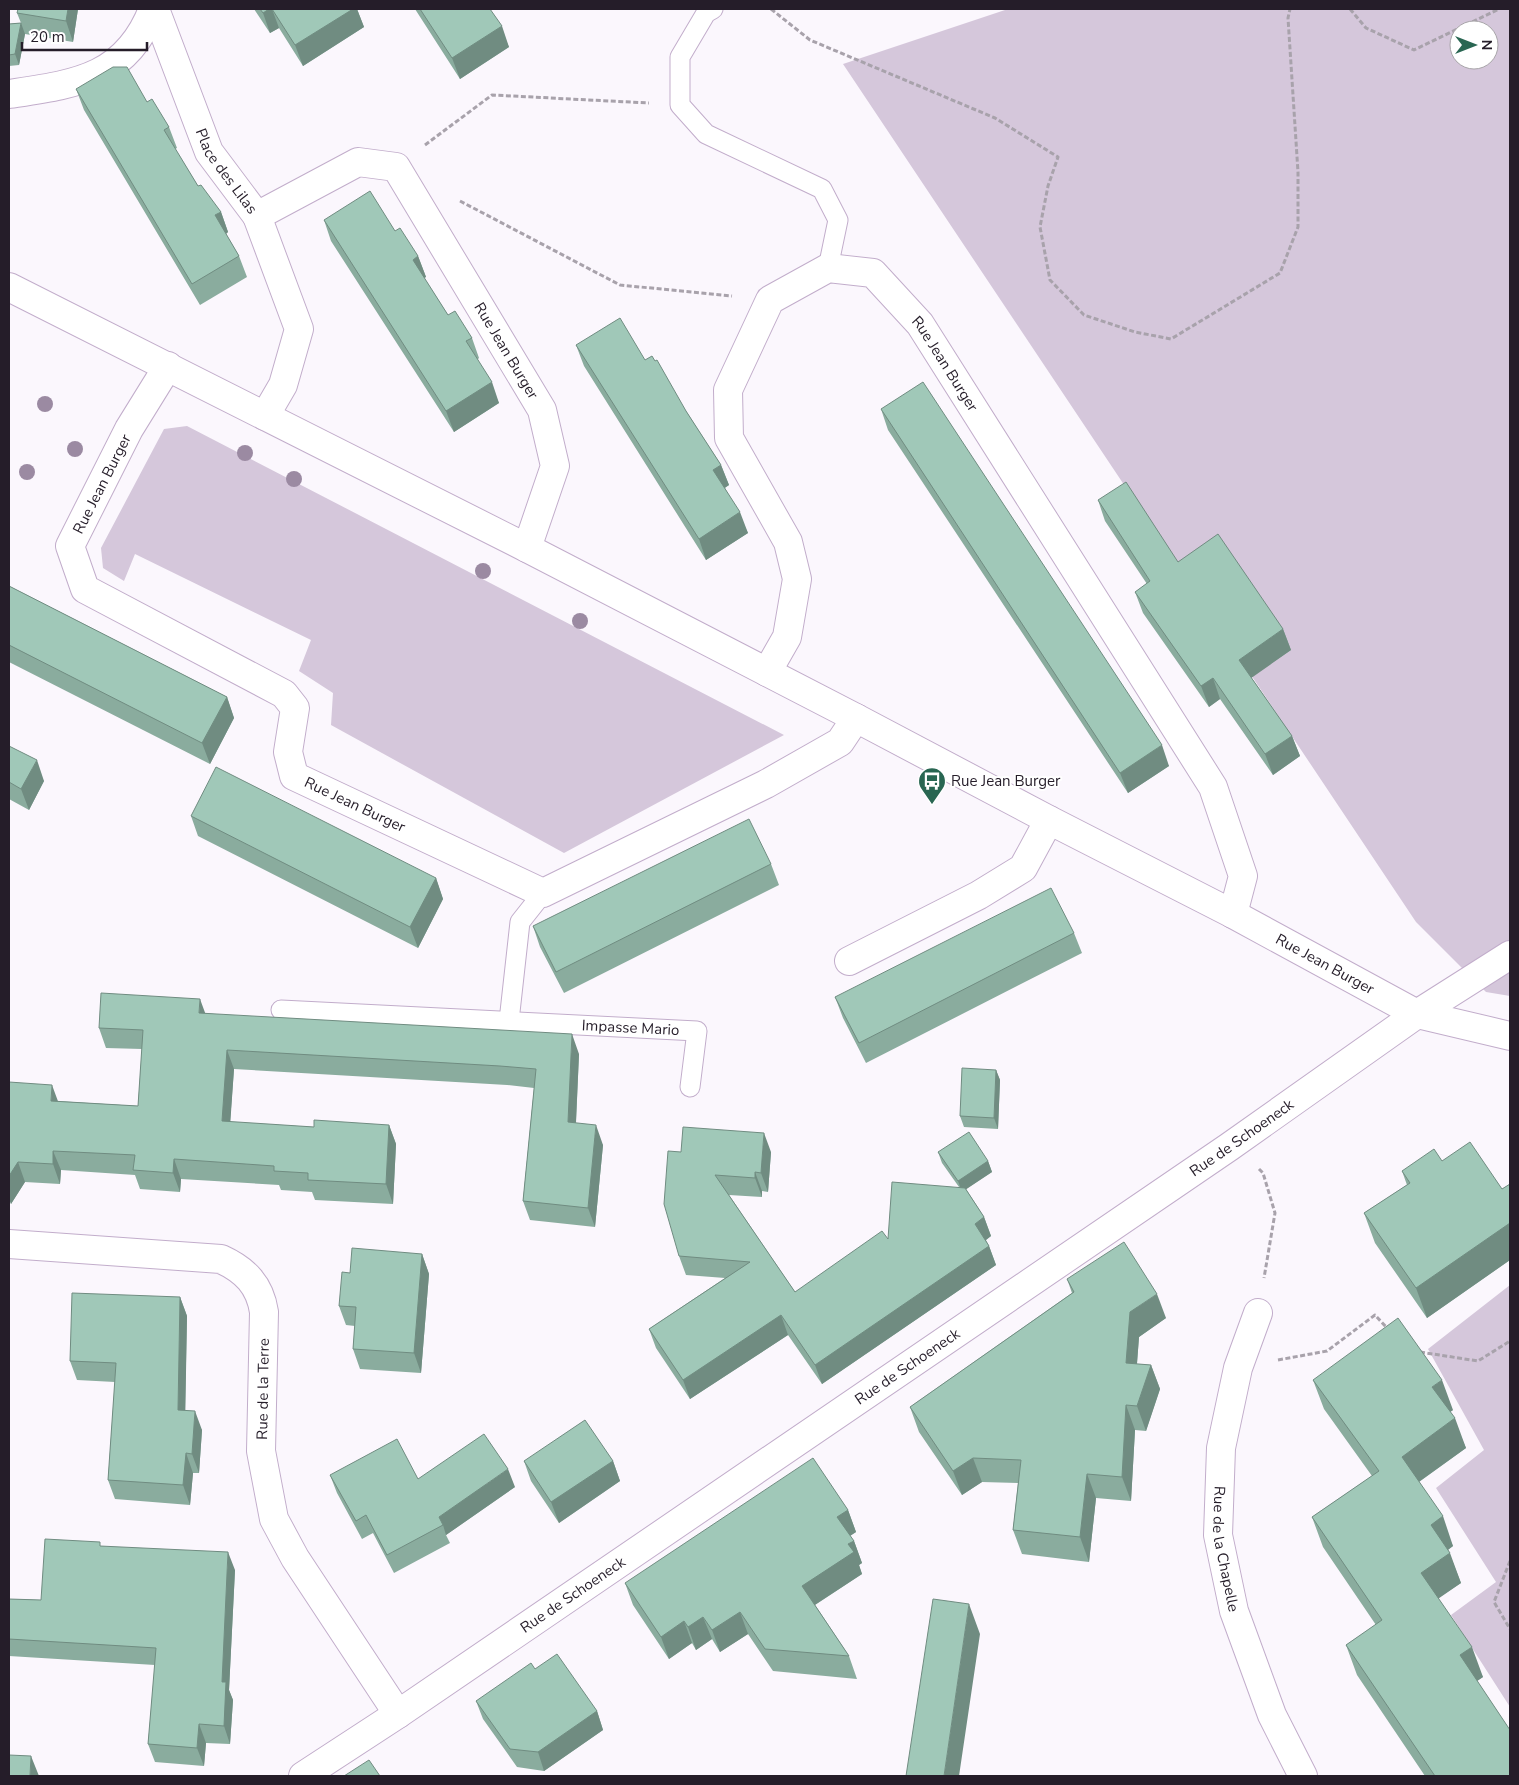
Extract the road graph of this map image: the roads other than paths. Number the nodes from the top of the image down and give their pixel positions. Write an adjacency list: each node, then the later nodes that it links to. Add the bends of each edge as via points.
1 (154, 9): 3 (street, via 131,49 115,63 92,76); 5 (street, Place des Lilas, via 209,152)
2 (713, 9): 6 (lane, via 706,13 680,57 680,105 706,134 822,189 838,220)
3 (9, 94)
4 (396, 167): 5 (street, Place des Lilas, via 358,162); 10 (street, Rue Jean Burger, via 542,410 555,466)
5 (257, 216): 9 (street, via 299,328 283,385)
6 (828, 268): 11 (street, via 770,300 728,390 729,438 788,542 797,579 787,637); 15 (street, Rue Jean Burger, via 873,273 920,324 1213,787 1243,876)
7 (9, 287): 8 (street, Rue Jean Burger)
8 (168, 366): 9 (street, Rue Jean Burger); 14 (street, Rue Jean Burger, via 129,429 70,546 85,589 284,694 295,708 288,752 294,776)
9 (265, 416): 10 (street, Rue Jean Burger)
10 (527, 548): 11 (street, Rue Jean Burger)
11 (767, 672): 12 (street, Rue Jean Burger)
12 (856, 718): 13 (street, Rue Jean Burger); 14 (street, via 840,742 766,784)
13 (1049, 820): 15 (street, Rue Jean Burger); 17 (street, via 1023,868 979,895)
14 (543, 893): 20 (lane, via 520,922)
15 (1234, 914): 19 (street, Rue Jean Burger)
16 (1510, 955): 19 (street, Rue de Schoeneck)
17 (850, 960)
18 (281, 1010): 20 (lane, Impasse Mario)
19 (1418, 1014): 21 (street, Rue Jean Burger); 25 (street, Rue de Schoeneck, via 1229,1147)
20 (509, 1021): 22 (lane, Impasse Mario, via 696,1031)
21 (1510, 1036)
22 (690, 1086)
23 (9, 1244): 25 (street, Rue de la Terre, via 220,1259 236,1266 255,1285 262,1298 264,1312 261,1451 274,1520 295,1558)
24 (1258, 1313): 27 (street, Rue de la Chapelle, via 1238,1368 1221,1448 1218,1535 1234,1611 1272,1715)
25 (398, 1714): 26 (street, Rue de Schoeneck)
26 (303, 1776)
27 (1303, 1776)

